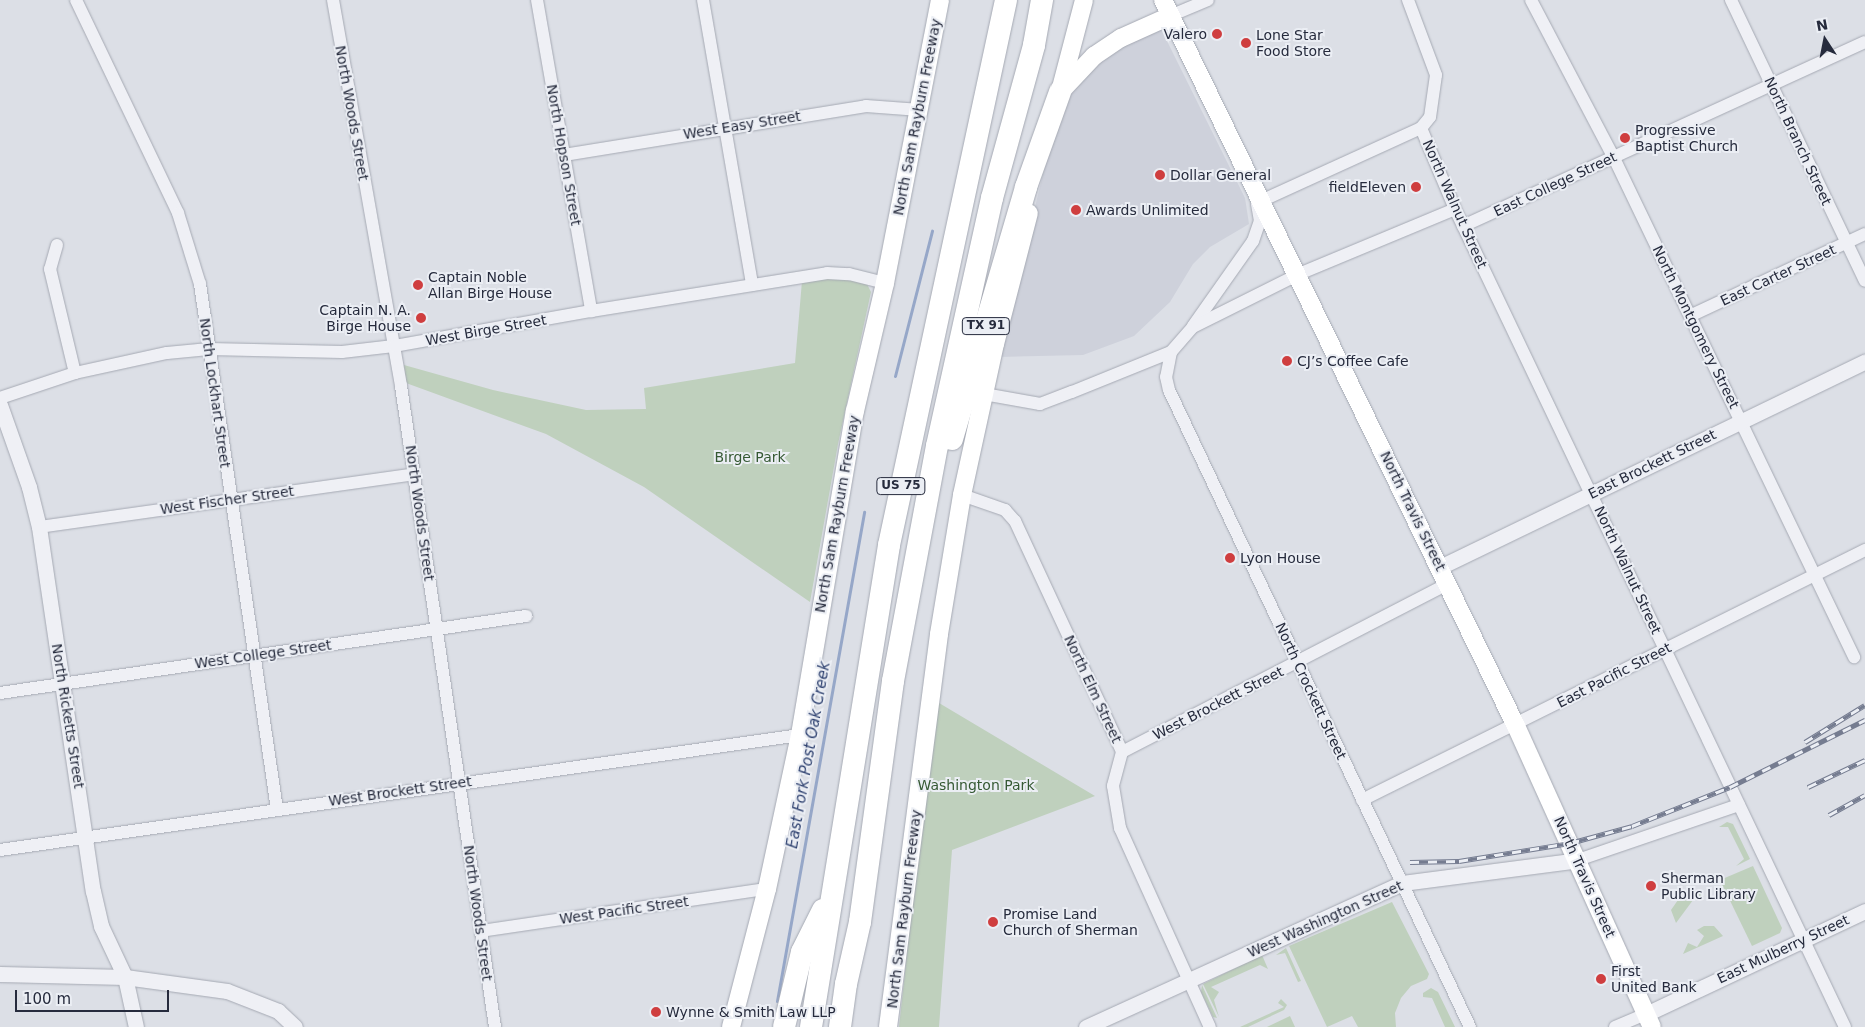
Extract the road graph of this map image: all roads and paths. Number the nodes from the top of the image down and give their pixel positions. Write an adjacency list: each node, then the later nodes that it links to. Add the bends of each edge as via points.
1 (76, 0): 38 (street, North Lockhart Street, via 178,213 200,284)
2 (333, 0): 37 (street, North Woods Street)
3 (537, 0): 21 (street, North Hopson Street)
4 (703, 0): 19 (street)
5 (940, 0): 18 (main road, North Sam Rayburn Freeway)
6 (1042, 0): 52 (highway, US 75, via 1034,45 992,198)
7 (1084, 0): 17 (main road, North Sam Rayburn Freeway)
8 (1163, 0): 14 (main road, North Travis Street)
9 (1208, 0): 14 (street)
10 (1408, 0): 20 (street, North Walnut Street, via 1436,75 1430,117)
11 (1532, 0): 22 (street, North Montgomery Street)
12 (1731, 0): 16 (street, North Branch Street)
13 (1004, 7): 76 (highway, US 75, via 889,545)
14 (1170, 16): 17 (main road, via 1121,38 1094,56); 23 (main road, North Travis Street)
15 (1865, 42): 16 (street, East College Street)
16 (1772, 84): 22 (street, East College Street); 28 (street, North Branch Street)
17 (1060, 92): 42 (main road, North Sam Rayburn Freeway); 52 (highway, TX 91, via 1026,187)
18 (920, 110): 19 (street, West Easy Street, via 866,106); 32 (main road, North Sam Rayburn Freeway)
19 (724, 128): 21 (street, West Easy Street); 33 (street)
20 (1421, 128): 24 (street); 25 (street, North Walnut Street)
21 (564, 155): 34 (street, North Hopson Street)
22 (1614, 158): 26 (street, East College Street); 35 (street, North Montgomery Street)
23 (1250, 175): 24 (main road, North Travis Street); 36 (street, via 1260,221 1254,241)
24 (1262, 200): 30 (main road, North Travis Street)
25 (1455, 210): 26 (street, North Walnut Street); 30 (street)
26 (1463, 226): 47 (street, North Walnut Street)
27 (1865, 234): 28 (street, East Carter Street)
28 (1846, 243): 31 (street, North Branch Street); 35 (street, East Carter Street)
29 (57, 246): 41 (street, via 50,268)
30 (1299, 274): 36 (street); 53 (main road, North Travis Street)
31 (1865, 281)
32 (885, 283): 33 (street, West Birge Street, via 849,274 827,273); 65 (main road, North Sam Rayburn Freeway, via 855,411)
33 (752, 285): 34 (street, West Birge Street)
34 (591, 310): 37 (street, West Birge Street)
35 (1692, 315): 45 (street, North Montgomery Street)
36 (1193, 327): 39 (street)
37 (394, 346): 38 (street, West Birge Street, via 342,352); 46 (street, North Woods Street)
38 (210, 349): 41 (street, West Birge Street); 49 (street, North Lockhart Street)
39 (1171, 352): 42 (street, via 1040,404); 61 (street, North Crockett Street, via 1166,377 1169,390)
40 (1865, 362): 45 (street, East Brockett Street)
41 (76, 373): 43 (street, West Birge Street)
42 (984, 394): 48 (main road, North Sam Rayburn Freeway)
43 (0, 398)
44 (0, 405): 50 (street, North Ricketts Street, via 29,487)
45 (1741, 422): 47 (street, East Brockett Street); 54 (street, North Montgomery Street)
46 (414, 474): 49 (street, West Fischer Street); 57 (street, North Woods Street)
47 (1592, 493): 53 (street, East Brockett Street); 58 (street, North Walnut Street)
48 (962, 495): 66 (street, North Elm Street, via 1005,510 1015,521); 91 (main road, North Sam Rayburn Freeway, via 939,634)
49 (231, 499): 50 (street, West Fischer Street); 59 (street, North Lockhart Street)
50 (39, 527): 62 (street, North Ricketts Street)
51 (1865, 550): 54 (street, East Pacific Street)
52 (915, 562): 90 (highway, US 75, via 893,681 860,922)
53 (1440, 567): 55 (main road, North Travis Street)
54 (1816, 575): 58 (street, East Pacific Street); 60 (street, North Montgomery Street)
55 (1448, 584): 61 (street, West Brockett Street); 64 (main road, North Travis Street)
56 (526, 616): 57 (street, West College Street)
57 (437, 630): 59 (street, West College Street); 67 (street, North Woods Street)
58 (1664, 648): 64 (street, East Pacific Street); 69 (street, North Walnut Street)
59 (254, 655): 62 (street, West College Street); 70 (street, North Lockhart Street)
60 (1854, 657)
61 (1298, 663): 66 (street, West Brockett Street); 68 (street, North Crockett Street)
62 (63, 684): 63 (street, West College Street); 71 (street, North Ricketts Street)
63 (0, 693)
64 (1516, 726): 68 (street, East Pacific Street); 73 (main road, North Travis Street)
65 (800, 734): 67 (street, West Brockett Street); 75 (main road, North Sam Rayburn Freeway)
66 (1122, 752): 82 (street, North Elm Street, via 1113,786 1120,828)
67 (459, 783): 70 (street, West Brockett Street); 78 (street, North Woods Street)
68 (1362, 800): 74 (street, North Crockett Street)
69 (1739, 805): 73 (street); 79 (street, North Walnut Street)
70 (278, 809): 71 (street, West Brockett Street)
71 (86, 837): 72 (street, West Brockett Street); 81 (street, North Ricketts Street, via 101,926)
72 (0, 850)
73 (1578, 860): 74 (street, West Washington Street); 83 (main road, North Travis Street)
74 (1402, 883): 82 (street, West Washington Street); 94 (street, North Crockett Street)
75 (767, 889): 78 (street, West Pacific Street); 87 (main road, North Sam Rayburn Freeway)
76 (832, 891): 88 (highway, via 802,952); 89 (highway, US 75)
77 (1865, 911): 79 (street, East Mulberry Street)
78 (481, 931): 86 (street, North Woods Street)
79 (1802, 940): 83 (street, East Mulberry Street); 96 (street, North Walnut Street)
80 (0, 974): 81 (street)
81 (125, 977): 84 (street, North Ricketts Street); 85 (street, via 227,991 278,1011)
82 (1188, 980): 92 (street, West Washington Street); 93 (street, North Elm Street)
83 (1649, 1020): 95 (street)
84 (136, 1027)
85 (295, 1027)
86 (495, 1027)
87 (731, 1027)
88 (784, 1027)
89 (811, 1027)
90 (840, 1027)
91 (888, 1027)
92 (1086, 1027)
93 (1210, 1027)
94 (1470, 1027)
95 (1615, 1027)
96 (1845, 1027)

